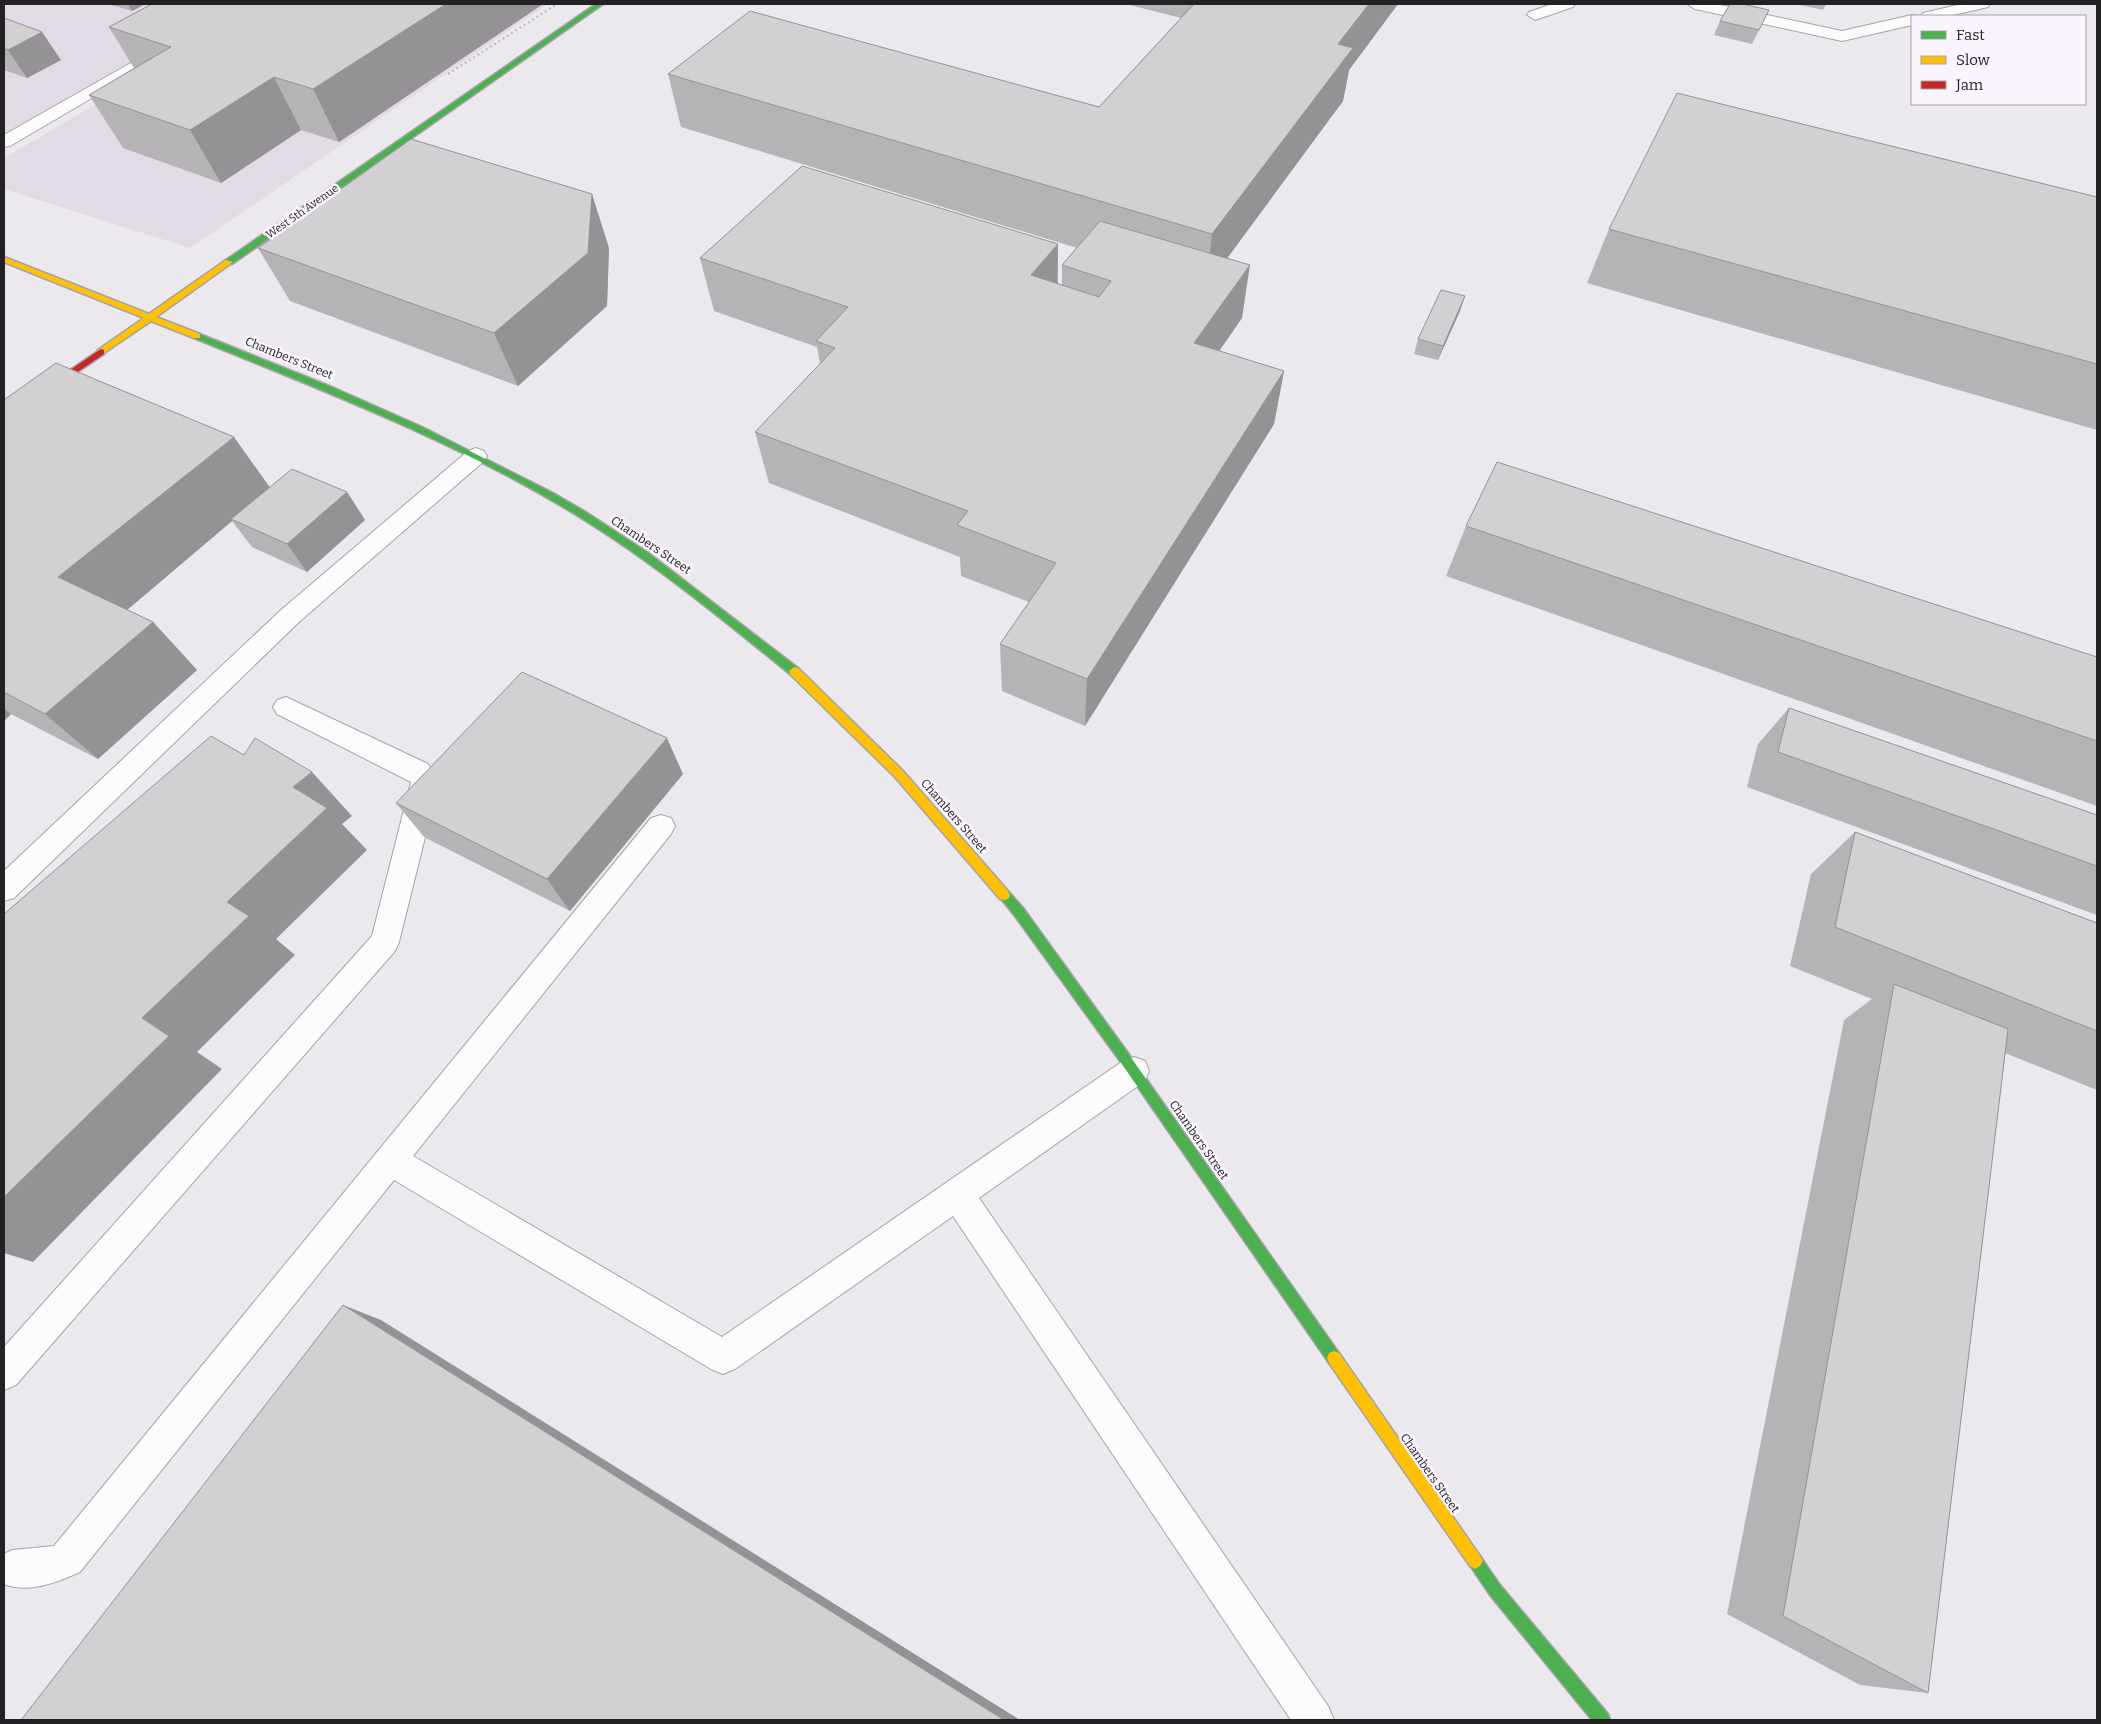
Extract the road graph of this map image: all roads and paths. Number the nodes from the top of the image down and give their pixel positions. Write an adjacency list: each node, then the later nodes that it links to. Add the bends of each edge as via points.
1 (600, 4): 13 (main road, West 5th Avenue)
2 (1568, 4): 6 (lane)
3 (1695, 4): 9 (lane, via 1842,36)
4 (1982, 4): 7 (lane)
5 (1877, 12): 9 (lane)
6 (1535, 15)
7 (1933, 15)
8 (1911, 20): 9 (lane)
9 (1872, 30)
10 (183, 38): 11 (lane)
11 (4, 142)
12 (4, 259): 13 (main road, Chambers Street)
13 (150, 316): 14 (main road, West 5th Avenue); 15 (main road, Chambers Street, via 341,394)
14 (4, 418)
15 (476, 456): 18 (lane, via 290,616); 19 (main road, Chambers Street, via 550,495 672,573 794,671 900,774 1019,912)
16 (286, 707): 22 (lane, via 419,772 424,778 425,785 387,937 372,958)
17 (661, 826): 20 (lane)
18 (4, 889)
19 (1134, 1071): 21 (lane); 25 (main road, Chambers Street, via 1495,1590)
20 (390, 1160): 21 (lane, via 723,1357); 23 (lane, via 67,1559 51,1566)
21 (957, 1194): 24 (lane)
22 (4, 1373)
23 (6, 1570)
24 (1314, 1720)
25 (1602, 1720)

